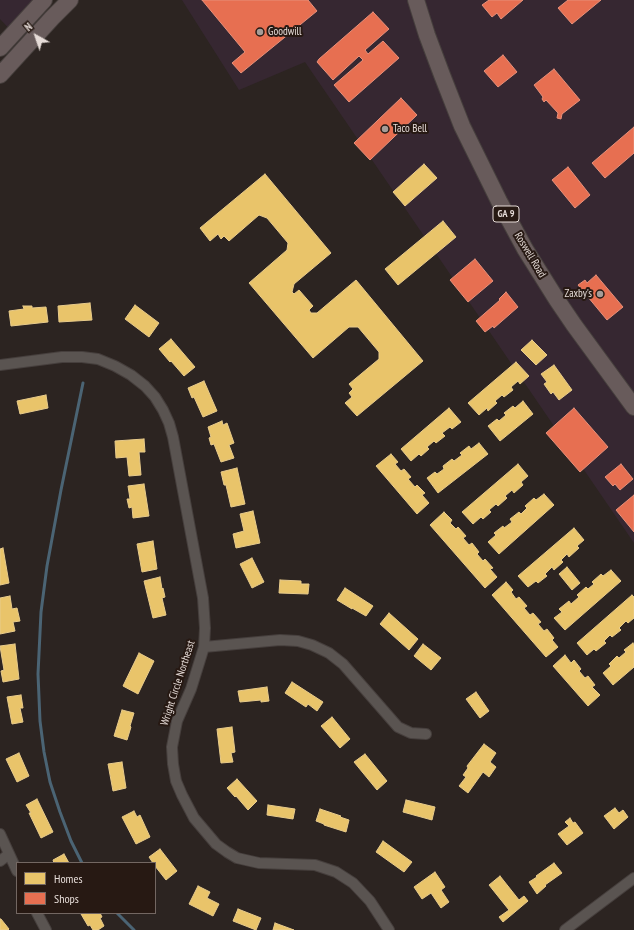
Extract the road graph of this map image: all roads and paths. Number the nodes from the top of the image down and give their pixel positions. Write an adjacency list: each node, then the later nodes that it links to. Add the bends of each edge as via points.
1 (44, 0): 6 (main road)
2 (62, 0): 5 (main road)
3 (70, 0): 5 (main road)
4 (416, 0): 9 (main road, Roswell Road / GA 9, via 456,112 499,201 557,300)
5 (52, 18): 7 (main road)
6 (0, 48)
7 (0, 75)
8 (0, 365): 10 (street, Wright Circle Northeast, via 62,357 82,356 98,359 131,375 155,398 169,423 173,437 203,598)
9 (634, 407)
10 (204, 647): 11 (street, via 280,640 312,645 343,664 398,727 411,734); 18 (street, Wright Circle Northeast, via 191,689 177,721 172,747 176,781 194,818 216,844 237,858 259,863 315,865 336,872 353,883 370,901)
11 (426, 734)
12 (0, 834): 13 (street)
13 (9, 854): 14 (street); 15 (street)
14 (0, 861)
15 (16, 869)
16 (634, 878): 20 (street)
17 (38, 914): 19 (street)
18 (387, 927)
19 (46, 930)
20 (565, 930)

